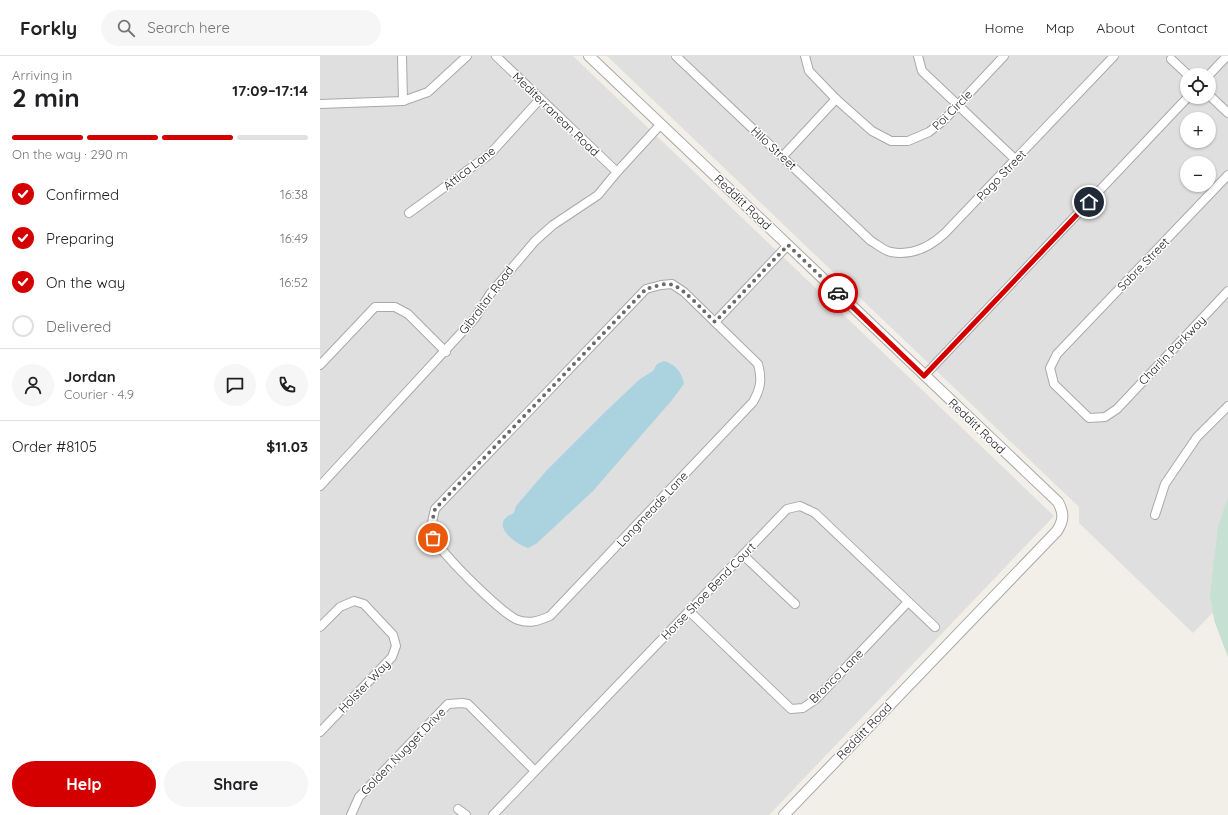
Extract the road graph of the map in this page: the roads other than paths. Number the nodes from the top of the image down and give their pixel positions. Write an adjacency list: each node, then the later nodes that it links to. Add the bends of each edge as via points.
1 (402, 56): 16 (street)
2 (467, 56): 16 (street, via 428,92)
3 (496, 56): 14 (street, Mediterranean Road)
4 (589, 56): 22 (street, Redditt Road)
5 (676, 56): 23 (street, Hilo Street)
6 (805, 56): 15 (street, Poi Circle, via 809,71)
7 (918, 56): 19 (street, via 922,71)
8 (1004, 56): 19 (street, Poi Circle)
9 (1114, 56): 24 (street, Pago Street)
10 (1227, 56): 13 (street)
11 (1171, 59): 12 (street)
12 (1181, 68)
13 (1216, 68)
14 (540, 99): 25 (street, Mediterranean Road); 27 (street, Attica Lane, via 490,154)
15 (836, 99): 19 (street, Poi Circle, via 872,131 891,141 908,141 929,132); 23 (street)
16 (403, 101): 18 (street)
17 (1216, 102): 21 (street)
18 (320, 104)
19 (958, 104): 24 (street)
20 (1181, 104): 35 (street)
21 (1228, 113)
22 (661, 124): 25 (street, Gibraltar Road); 29 (street, Redditt Road)
23 (783, 156): 28 (street, Hilo Street)
24 (1016, 160): 28 (street, Pago Street, via 935,243 916,252 890,252)
25 (617, 172): 32 (street, Gibraltar Road, via 598,195 552,225 535,241)
26 (1228, 175): 33 (street, Sabre Street)
27 (409, 212)
28 (871, 241)
29 (788, 245): 31 (street); 35 (street, Redditt Road)
30 (1228, 291): 33 (street, Charlin Parkway, via 1105,417 1089,418 1054,384 1050,368)
31 (715, 322): 31 (street, Longmeade Lane, via 672,284 646,289 435,509 431,527 433,538 468,577 516,619 532,623 550,616 753,402 760,390 762,376 758,364)
32 (446, 352): 34 (street, via 408,314 395,307 375,307); 37 (street, Gibraltar Road)
33 (1058, 354)
34 (320, 365)
35 (924, 376): 51 (street, Redditt Road, via 1058,502 1063,517 1062,524)
36 (1228, 406): 38 (street, via 1197,437 1165,484)
37 (320, 486)
38 (1155, 515)
39 (743, 555): 40 (street, Horse Shoe Bend Court, via 787,509 800,506 815,513); 41 (street); 42 (street, Horse Shoe Bend Court)
40 (908, 602): 42 (street, Bronco Lane, via 816,699 803,708 791,708); 44 (street, Horse Shoe Bend Court)
41 (795, 604)
42 (689, 611): 46 (street, Horse Shoe Bend Court)
43 (320, 627): 45 (street, Holster Way, via 340,606 354,601 364,604 393,635 396,646 392,657)
44 (935, 627)
45 (320, 732)
46 (535, 770): 48 (street, Golden Nugget Drive, via 468,704 448,704 359,797); 50 (street, Horse Shoe Bend Court)
47 (458, 809): 49 (street)
48 (351, 815)
49 (466, 815)
50 (494, 815)
51 (784, 815)

